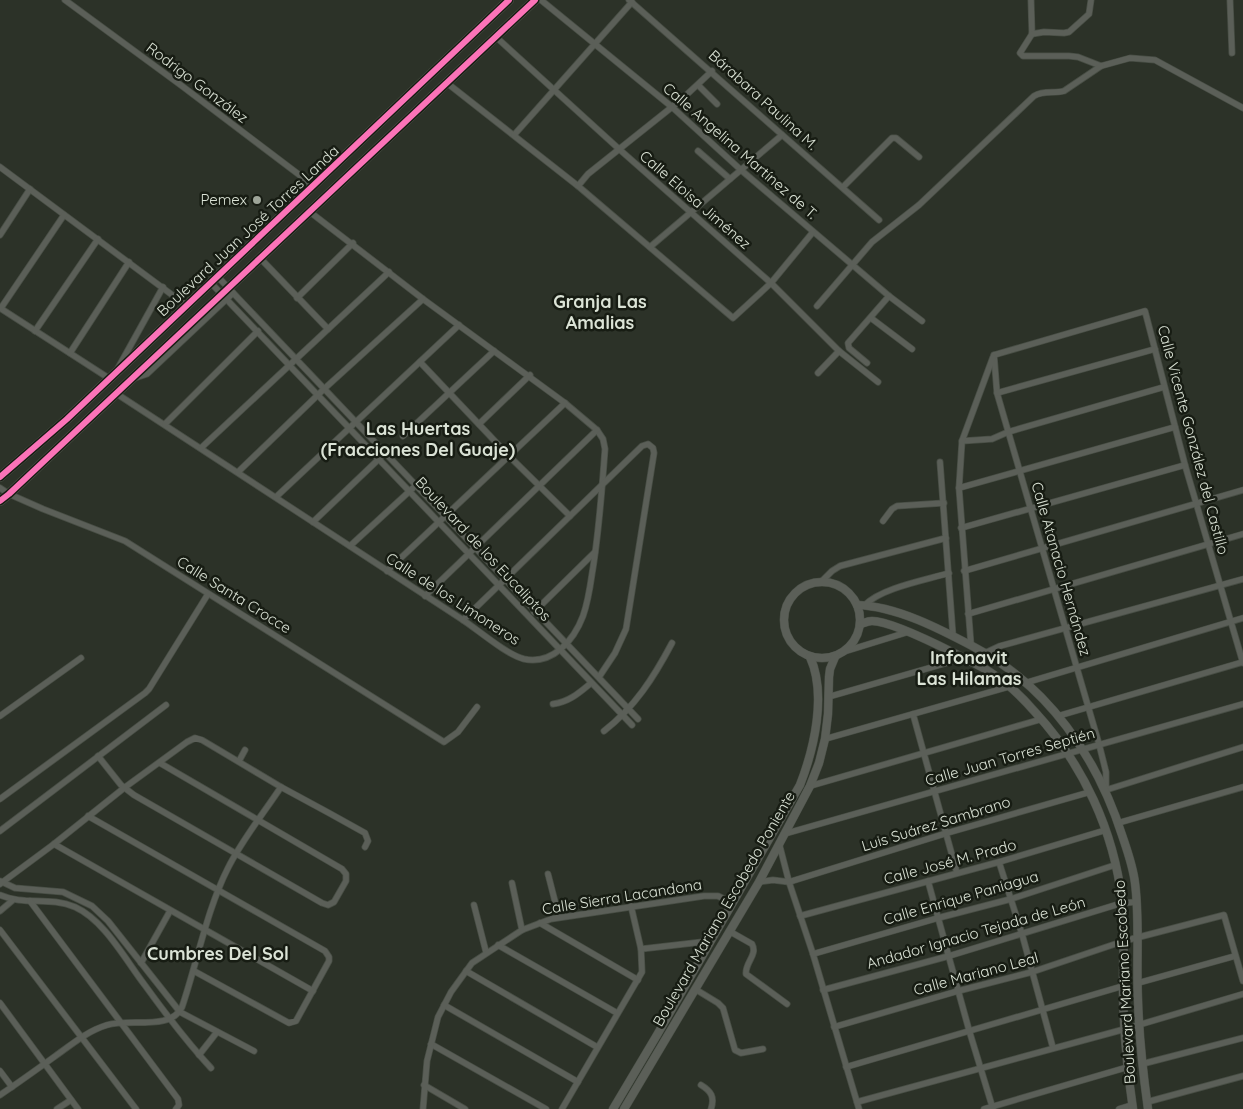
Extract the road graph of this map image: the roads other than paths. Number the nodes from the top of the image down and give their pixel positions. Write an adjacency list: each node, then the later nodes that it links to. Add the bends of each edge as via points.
1 (65, 0): 29 (street, Rodrigo González)
2 (510, 0): 29 (main road, Boulevard Juan José Torres Landa)
3 (534, 0): 10 (main road, Boulevard Juan José Torres Landa)
4 (541, 0): 11 (street, Calle Angelina Martínez de T.)
5 (1031, 0): 9 (street)
6 (1091, 0): 9 (street, via 1086,18 1070,32)
7 (1230, 0): 12 (street)
8 (631, 1): 11 (street); 14 (street, Bárabara Paulina M.)
9 (1032, 34): 13 (street, via 1020,53 1022,56 1078,57)
10 (496, 37): 15 (main road, Boulevard Juan José Torres Landa); 17 (street, Calle Eloisa Jiménez)
11 (595, 44): 17 (street); 19 (street, Calle Angelina Martínez de T.)
12 (1232, 53)
13 (1101, 66): 20 (street, via 1130,58 1155,60); 44 (street, via 1064,91 1034,96 919,205 872,242)
14 (712, 71): 16 (street); 22 (street, Bárabara Paulina M.)
15 (447, 83): 21 (street); 34 (main road, Boulevard Juan José Torres Landa)
16 (698, 86): 18 (street); 19 (street)
17 (554, 90): 21 (street); 23 (street, Calle Eloisa Jiménez)
18 (717, 104)
19 (672, 107): 23 (street); 27 (street, Calle Angelina Martínez de T.)
20 (1243, 108)
21 (514, 135): 30 (street)
22 (782, 135): 27 (street); 31 (street, Bárabara Paulina M.)
23 (619, 149): 30 (street); 33 (street, Calle Eloisa Jiménez)
24 (698, 151): 28 (street)
25 (919, 157): 31 (street, via 892,138)
26 (0, 167): 32 (street)
27 (741, 170): 28 (street); 37 (street, Calle Angelina Martínez de T.)
28 (730, 179): 33 (street)
29 (314, 186): 46 (main road, Boulevard Juan José Torres Landa)
30 (578, 186): 41 (street)
31 (843, 187): 36 (street, Bárabara Paulina M.)
32 (30, 190): 35 (street); 38 (street)
33 (690, 211): 41 (street); 47 (street, Calle Eloisa Jiménez)
34 (310, 212): 40 (street); 42 (main road, Boulevard Juan José Torres Landa)
35 (64, 215): 39 (street); 55 (street)
36 (879, 220)
37 (813, 232): 44 (street, Calle Angelina Martínez de T.); 47 (street)
38 (0, 235)
39 (98, 239): 43 (street); 60 (street)
40 (353, 244): 45 (street); 51 (street)
41 (650, 246): 47 (street, via 733,318)
42 (261, 258): 49 (main road, Boulevard Juan José Torres Landa); 51 (street)
43 (129, 262): 48 (street); 65 (street)
44 (852, 264): 50 (street, Calle Angelina Martínez de T.); 54 (street)
45 (389, 272): 52 (street); 59 (street)
46 (215, 280): 49 (street, Boulevard de los Eucaliptos); 53 (main road, Boulevard Juan José Torres Landa)
47 (771, 283): 64 (street, Calle Eloisa Jiménez)
48 (163, 287): 53 (street); 74 (street)
49 (228, 293): 61 (street, Boulevard de los Eucaliptos); 68 (street, Boulevard de los Eucaliptos); 80 (main road, Boulevard Juan José Torres Landa)
50 (889, 296): 56 (street); 57 (street, Calle Angelina Martínez de T.)
51 (298, 298): 59 (street)
52 (423, 299): 58 (street); 77 (street)
53 (188, 306): 74 (main road, Boulevard Juan José Torres Landa)
54 (817, 306)
55 (0, 308): 60 (street)
56 (871, 318): 62 (street); 70 (street, via 848,344)
57 (922, 321)
58 (459, 325): 66 (street); 69 (street)
59 (328, 329): 68 (street)
60 (35, 331): 65 (street)
61 (258, 331): 71 (street, Boulevard de los Eucaliptos); 84 (street)
62 (912, 349)
63 (1155, 349): 67 (street, Calle Vicente González del Castillo, via 1145,311); 76 (street, Calle Vicente González del Castillo); 78 (street)
64 (839, 351): 72 (street); 75 (street, Calle Eloisa Jiménez)
65 (70, 352): 74 (street)
66 (494, 352): 73 (street); 79 (street)
67 (994, 355): 78 (street, Calle Atanacio Hernández); 91 (street)
68 (296, 359): 71 (street); 77 (street, Boulevard de los Eucaliptos)
69 (420, 362): 79 (street); 83 (street)
70 (867, 363)
71 (290, 364): 81 (street, Boulevard de los Eucaliptos); 92 (street)
72 (818, 373)
73 (530, 376): 82 (street); 85 (street)
74 (111, 378): 100 (main road, Boulevard Juan José Torres Landa)
75 (878, 382)
76 (1164, 387): 87 (street, Calle Vicente González del Castillo); 89 (street)
77 (324, 390): 81 (street); 83 (street, Boulevard de los Eucaliptos)
78 (997, 392): 89 (street, Calle Atanacio Hernández)
79 (450, 393): 85 (street); 90 (street)
80 (117, 394): 84 (street, Calle de los Limoneros); 108 (main road, Boulevard Juan José Torres Landa)
81 (319, 394): 86 (street, Boulevard de los Eucaliptos); 99 (street)
82 (565, 403): 88 (street); 94 (street)
83 (356, 422): 86 (street); 93 (street, Boulevard de los Eucaliptos)
84 (165, 424): 92 (street, Calle de los Limoneros)
85 (479, 424): 94 (street)
86 (350, 427): 95 (street, Boulevard de los Eucaliptos); 109 (street)
87 (1175, 427): 97 (street, Calle Vicente González del Castillo); 98 (street)
88 (597, 430): 101 (street, Calle de los Limoneros, via 605,449); 104 (street)
89 (1008, 432): 91 (street, via 992,439); 98 (street, Calle Atanacio Hernández)
90 (403, 436)
91 (962, 441): 105 (street)
92 (201, 448): 99 (street, Calle de los Limoneros)
93 (385, 453): 95 (street); 102 (street, Boulevard de los Eucaliptos)
94 (509, 456): 104 (street); 114 (street)
95 (380, 458): 107 (street, Boulevard de los Eucaliptos); 117 (street)
96 (940, 462): 111 (street)
97 (1185, 465): 112 (street, Calle Vicente González del Castillo); 113 (street)
98 (1020, 471): 105 (street); 113 (street, Calle Atanacio Hernández)
99 (238, 472): 109 (street, Calle de los Limoneros)
100 (0, 477)
101 (602, 484): 115 (street); 126 (street, Calle de los Limoneros); 161 (street, via 642,446 648,444 653,448 626,629 619,647)
102 (416, 486): 107 (street); 114 (street, Boulevard de los Eucaliptos)
103 (0, 488): 108 (street, Calle Santa Crocce)
104 (539, 488): 115 (street); 124 (street)
105 (959, 488): 119 (street)
106 (1243, 490): 112 (street)
107 (410, 491): 116 (street, Boulevard de los Eucaliptos); 123 (street)
108 (9, 494): 110 (main road, Boulevard Juan José Torres Landa); 137 (street, Calle Santa Crocce, via 125,541)
109 (276, 497): 117 (street, Calle de los Limoneros)
110 (0, 501)
111 (944, 503): 118 (street, via 897,506); 121 (street)
112 (1197, 503): 122 (street, Calle Vicente González del Castillo); 125 (street)
113 (1031, 509): 119 (street); 125 (street, Calle Atanacio Hernández)
114 (444, 516): 116 (street); 124 (street, Boulevard de los Eucaliptos)
115 (570, 516): 132 (street)
116 (439, 521): 127 (street, Boulevard de los Eucaliptos); 128 (street)
117 (313, 522): 123 (street, Calle de los Limoneros)
118 (883, 522)
119 (961, 528): 129 (street)
120 (1243, 534): 122 (street)
121 (946, 538): 130 (street); 133 (street, via 840,566)
122 (1209, 544): 135 (street, Calle Vicente González del Castillo); 136 (street)
123 (350, 546): 128 (street, Calle de los Limoneros)
124 (475, 549): 127 (street); 132 (street, Boulevard de los Eucaliptos)
125 (1042, 549): 129 (street); 136 (street, Calle Atanacio Hernández)
126 (596, 551): 140 (street); 150 (street, Calle de los Limoneros, via 584,615)
127 (470, 554): 134 (street, Boulevard de los Eucaliptos); 138 (street)
128 (387, 570): 138 (street, Calle de los Limoneros)
129 (964, 571): 141 (street)
130 (949, 573): 139 (street, via 883,592); 148 (street)
131 (1243, 578): 135 (street)
132 (505, 579): 134 (street); 140 (street, Boulevard de los Eucaliptos)
133 (821, 582): 139 (street, via 843,588); 156 (street, via 806,586 793,595 784,615 784,626 792,645)
134 (499, 585): 143 (street); 152 (street, Boulevard de los Eucaliptos)
135 (1220, 585): 144 (street, Calle Vicente González del Castillo); 146 (street)
136 (1054, 589): 141 (street); 146 (street, Calle Atanacio Hernández)
137 (208, 594): 170 (street, Calle Santa Crocce, via 444,742 458,732); 197 (street, via 149,689)
138 (425, 596): 143 (street, Calle de los Limoneros)
139 (861, 605): 145 (street); 148 (street, Boulevard Mariano Escobedo, via 886,610)
140 (534, 612): 150 (street, Boulevard de los Eucaliptos)
141 (968, 614): 151 (street)
142 (1243, 618): 144 (street)
143 (463, 620): 152 (street, Calle de los Limoneros, via 519,657 534,660)
144 (1231, 622): 159 (street, Calle Vicente González del Castillo); 160 (street)
145 (861, 624): 147 (street, Boulevard Mariano Escobedo, via 872,621); 153 (street, via 852,644)
146 (1066, 629): 154 (street); 160 (street, Calle Atanacio Hernández)
147 (908, 632): 153 (street); 158 (street, Boulevard Mariano Escobedo)
148 (953, 636): 151 (street, Boulevard Mariano Escobedo)
149 (672, 643): 171 (street, via 650,682)
150 (566, 645): 152 (street, Calle de los Limoneros); 161 (street, Boulevard de los Eucaliptos)
151 (971, 645): 154 (street, Boulevard Mariano Escobedo)
152 (560, 650): 162 (street, Boulevard de los Eucaliptos)
153 (844, 652): 155 (street)
154 (985, 653): 163 (street, Boulevard Mariano Escobedo)
155 (835, 656): 156 (street, via 823,659); 165 (street, Boulevard Mariano Escobedo Poniente, via 830,669)
156 (810, 657): 224 (street, Boulevard Mariano Escobedo Poniente, via 816,674 817,712 808,764 793,798)
157 (81, 658): 173 (street)
158 (964, 658): 164 (street, Boulevard Mariano Escobedo, via 991,672); 165 (street)
159 (1243, 662): 169 (street)
160 (1077, 668): 163 (street); 169 (street, Calle Atanacio Hernández)
161 (599, 678): 171 (street, Boulevard de los Eucaliptos)
162 (591, 683): 166 (street, via 575,697); 174 (street, Boulevard de los Eucaliptos)
163 (1025, 683): 175 (street, Boulevard Mariano Escobedo)
164 (1008, 686): 172 (street); 177 (street, Boulevard Mariano Escobedo)
165 (828, 697): 180 (street, Boulevard Mariano Escobedo Poniente)
166 (553, 704)
167 (1243, 704): 181 (street, Calle Juan Torres Septién)
168 (166, 705): 187 (street)
169 (1088, 706): 175 (street); 181 (street, Calle Atanacio Hernández)
170 (477, 707)
171 (628, 710): 174 (street); 176 (street, Boulevard de los Eucaliptos)
172 (913, 714): 180 (street); 185 (street)
173 (0, 716)
174 (623, 716): 178 (street, Boulevard de los Eucaliptos); 179 (street)
175 (1058, 716): 183 (street, Boulevard Mariano Escobedo)
176 (638, 719)
177 (1042, 719): 185 (street); 186 (street, Boulevard Mariano Escobedo)
178 (632, 725)
179 (604, 732)
180 (825, 739): 190 (street, Boulevard Mariano Escobedo Poniente)
181 (1100, 744): 183 (street, Calle Juan Torres Septién); 194 (street, Calle Atanacio Hernández)
182 (1243, 746): 194 (street)
183 (1083, 749): 186 (street, Calle Juan Torres Septién); 194 (street, Boulevard Mariano Escobedo)
184 (245, 750): 188 (street)
185 (924, 753): 190 (street); 195 (street)
186 (1068, 753): 195 (street, Calle Juan Torres Septién); 196 (street, Boulevard Mariano Escobedo)
187 (98, 756): 192 (street); 201 (street)
188 (238, 761): 189 (street, via 195,738); 193 (street)
189 (160, 763): 192 (street); 199 (street)
190 (810, 786): 204 (street, Boulevard Mariano Escobedo Poniente)
191 (1243, 787): 200 (street)
192 (124, 788): 198 (street); 208 (street)
193 (281, 788): 199 (street); 207 (street, via 365,833 368,841)
194 (1106, 790): 200 (street, Boulevard Mariano Escobedo)
195 (934, 792): 203 (street); 204 (street, Calle Juan Torres Septién)
196 (1090, 792): 202 (street, Boulevard Mariano Escobedo); 203 (street, Luis Suárez Sambrano)
197 (0, 799)
198 (88, 816): 206 (street); 218 (street)
199 (259, 820): 208 (street); 208 (street, via 342,869 346,881 334,902 322,903)
200 (1118, 823): 223 (street, Boulevard Mariano Escobedo, via 1132,868)
201 (1, 829)
202 (1106, 830): 209 (street, Calle José M. Prado); 210 (street, Boulevard Mariano Escobedo)
203 (947, 833): 211 (street); 215 (street, Luis Suárez Sambrano)
204 (784, 834): 205 (street, Boulevard Mariano Escobedo Poniente)
205 (779, 843): 214 (street, Boulevard Mariano Escobedo Poniente); 215 (street)
206 (54, 844): 213 (street); 229 (street)
207 (365, 847)
208 (236, 853): 218 (street)
209 (999, 862): 211 (street, Calle José M. Prado); 220 (street)
210 (1115, 865): 220 (street, Calle Enrique Paniagua); 225 (street, Boulevard Mariano Escobedo)
211 (957, 873): 216 (street, Calle José M. Prado)
212 (548, 874): 231 (street)
213 (0, 882): 249 (street, via 25,890 63,892 92,906)
214 (759, 882): 215 (street, Luis Suárez Sambrano); 237 (street, Boulevard Mariano Escobedo Poniente)
215 (788, 882): 230 (street)
216 (928, 882): 230 (street, Calle José M. Prado); 232 (street)
217 (512, 883): 235 (street)
218 (218, 891): 236 (street); 259 (street, via 325,951 329,961)
219 (0, 895): 221 (street)
220 (1011, 899): 232 (street, Calle Enrique Paniagua); 238 (street)
221 (13, 900): 222 (street); 228 (street)
222 (30, 901): 268 (street, via 57,902 76,908 94,920); 269 (street)
223 (1137, 902): 225 (street, Andador Ignacio Tejada de León); 240 (street, Boulevard Mariano Escobedo)
224 (732, 903): 227 (street, Calle Sierra Lacandona, via 712,895); 242 (street, Boulevard Mariano Escobedo Poniente)
225 (1122, 903): 238 (street, Andador Ignacio Tejada de León); 241 (street, Boulevard Mariano Escobedo)
226 (474, 905): 245 (street)
227 (631, 906): 231 (street, Calle Sierra Lacandona); 244 (street)
228 (0, 911)
229 (170, 911): 236 (street); 249 (street)
230 (800, 916): 246 (street)
231 (559, 917): 233 (street, Calle Sierra Lacandona)
232 (938, 918): 246 (street, Calle Enrique Paniagua); 247 (street)
233 (540, 923): 235 (street, Calle Sierra Lacandona); 253 (street)
234 (0, 930): 239 (street)
235 (522, 930): 243 (street, Calle Sierra Lacandona)
236 (206, 931): 250 (street); 259 (street)
237 (729, 931): 257 (street, Boulevard Mariano Escobedo Poniente); 263 (street, via 754,947 746,974)
238 (1022, 934): 247 (street, Andador Ignacio Tejada de León); 252 (street)
239 (2, 937): 276 (street)
240 (1138, 938): 241 (street, Calle Mariano Leal); 248 (street, via 1224,916); 255 (street, Boulevard Mariano Escobedo)
241 (1124, 941): 252 (street, Calle Mariano Leal); 256 (street, Boulevard Mariano Escobedo)
242 (710, 944): 244 (street, via 702,942); 275 (street, Boulevard Mariano Escobedo Poniente)
243 (498, 945): 245 (street, Calle Sierra Lacandona); 267 (street)
244 (641, 950): 253 (street, via 642,969)
245 (486, 952): 251 (street, Calle Sierra Lacandona)
246 (813, 954): 258 (street)
247 (948, 956): 258 (street, Andador Ignacio Tejada de León); 260 (street)
248 (1235, 956): 254 (street); 255 (street)
249 (141, 963): 266 (street)
250 (194, 971): 259 (street, via 289,1023 296,1021); 266 (street)
251 (466, 971): 264 (street, Calle Sierra Lacandona); 280 (street)
252 (1032, 972): 260 (street, Calle Mariano Leal); 265 (street)
253 (638, 980): 267 (street)
254 (1243, 981)
255 (1138, 983): 270 (street, Boulevard Mariano Escobedo)
256 (1123, 986): 265 (street); 272 (street, Boulevard Mariano Escobedo)
257 (695, 990): 278 (street, Boulevard Mariano Escobedo Poniente); 282 (street, via 723,1008 735,1050 741,1053)
258 (823, 990): 271 (street)
259 (313, 991)
260 (958, 991): 271 (street, Calle Mariano Leal); 273 (street)
261 (1243, 994): 270 (street)
262 (0, 1003): 285 (street)
263 (787, 1004)
264 (444, 1005): 279 (street, Calle Sierra Lacandona); 293 (street)
265 (1042, 1010): 273 (street); 281 (street)
266 (180, 1012): 268 (street); 274 (street)
267 (617, 1013): 280 (street)
268 (171, 1020): 269 (street); 284 (street)
269 (119, 1023): 276 (street, via 100,1027); 307 (street, via 178,1099)
270 (1139, 1024): 272 (street); 286 (street, Boulevard Mariano Escobedo)
271 (834, 1027): 287 (street)
272 (1125, 1029): 281 (street); 288 (street, Boulevard Mariano Escobedo)
273 (969, 1030): 287 (street); 290 (street)
274 (217, 1032): 283 (street); 284 (street)
275 (657, 1035): 278 (street); 312 (street, Boulevard Mariano Escobedo Poniente)
276 (81, 1038): 285 (street); 306 (street)
277 (1243, 1038): 286 (street)
278 (666, 1039): 313 (street, Boulevard Mariano Escobedo Poniente)
279 (431, 1044): 294 (street, Calle Sierra Lacandona); 310 (street)
280 (598, 1047): 293 (street)
281 (1053, 1048): 290 (street)
282 (763, 1049)
283 (254, 1051)
284 (198, 1054): 289 (street)
285 (45, 1064): 296 (street); 298 (street)
286 (1142, 1064): 300 (street, Boulevard Mariano Escobedo)
287 (846, 1067): 299 (street)
288 (1128, 1067): 302 (street, Boulevard Mariano Escobedo); 303 (street)
289 (211, 1068)
290 (981, 1068): 299 (street); 303 (street)
291 (0, 1071): 296 (street)
292 (1243, 1076): 300 (street)
293 (578, 1082): 311 (street)
294 (424, 1085): 308 (street, Calle Sierra Lacandona); 309 (street)
295 (701, 1085): 301 (street, via 710,1092)
296 (12, 1087): 297 (street)
297 (0, 1095)
298 (71, 1100): 304 (street); 305 (street)
299 (857, 1102): 314 (street)
300 (1148, 1105)
301 (712, 1106)
302 (1132, 1107): 316 (street)
303 (993, 1108): 315 (street)
304 (56, 1109)
305 (78, 1109)
306 (136, 1109)
307 (176, 1109)
308 (423, 1109)
309 (466, 1109)
310 (546, 1109)
311 (562, 1109)
312 (613, 1109)
313 (624, 1109)
314 (860, 1109)
315 (984, 1109)
316 (1119, 1109)

